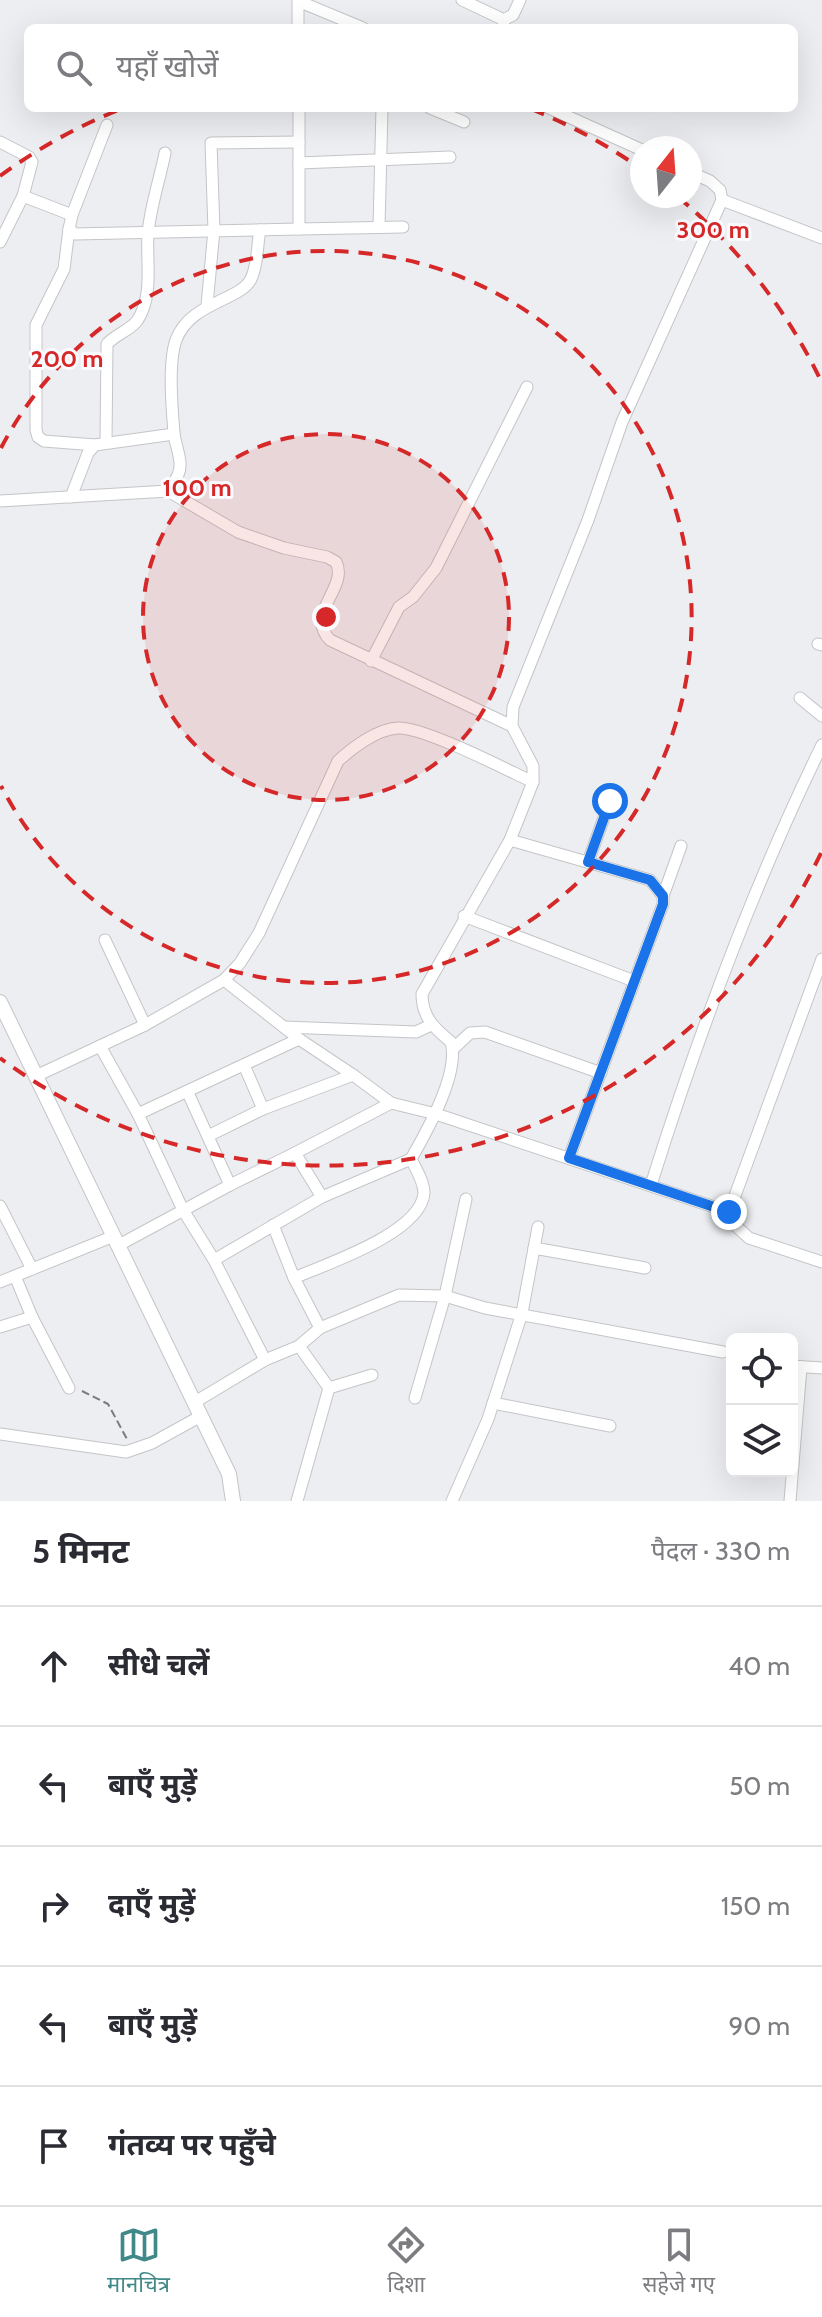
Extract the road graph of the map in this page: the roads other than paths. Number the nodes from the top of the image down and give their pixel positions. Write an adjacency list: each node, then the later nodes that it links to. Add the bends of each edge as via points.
1 (462, 0): 5 (street)
2 (520, 0): 5 (street)
3 (298, 24): 4 (street, via 298,1)
4 (353, 24)
5 (504, 24)
6 (299, 112): 13 (street)
7 (382, 112): 17 (street)
8 (440, 112): 10 (street)
9 (558, 112): 14 (street)
10 (464, 122)
11 (107, 125): 22 (street)
12 (0, 142): 20 (street, via 32,162)
13 (299, 142): 18 (street); 27 (street, via 211,143)
14 (630, 145)
15 (165, 153): 29 (street)
16 (450, 157): 17 (street)
17 (381, 158): 18 (street); 23 (street)
18 (299, 163): 26 (street)
19 (702, 177): 21 (street, via 720,190)
20 (23, 196): 22 (street); 31 (street)
21 (722, 200): 30 (street); 42 (street, via 622,422 513,707)
22 (72, 215): 25 (street)
23 (379, 227): 24 (street); 26 (street)
24 (403, 227)
25 (69, 229): 29 (street, via 75,234); 35 (street, via 64,269 36,325 36,430 44,441)
26 (299, 229): 28 (street)
27 (214, 230): 28 (street); 29 (street); 32 (street)
28 (260, 230): 32 (street, via 250,280)
29 (148, 232): 35 (street, via 148,278 140,313 107,344)
30 (822, 238)
31 (0, 242)
32 (207, 305): 34 (street, via 185,324 172,353)
33 (527, 387): 39 (street, via 455,534 419,591 399,607)
34 (174, 434): 35 (street); 36 (street, via 179,475)
35 (101, 444): 37 (street, via 88,453)
36 (168, 491): 37 (street); 39 (street, via 238,532 336,562 339,572 320,622 323,632)
37 (71, 497): 38 (street)
38 (0, 501)
39 (371, 661): 42 (street)
40 (800, 698): 41 (street)
41 (822, 716)
42 (512, 726): 44 (street, via 533,766)
43 (822, 745): 76 (street, via 788,816 691,1060)
44 (533, 782): 46 (street); 53 (street, via 424,733 400,728 350,750 338,761 259,933)
45 (610, 801): 48 (street)
46 (510, 840): 48 (street); 50 (street)
47 (681, 846): 49 (street)
48 (588, 862): 49 (street, via 650,880)
49 (663, 896): 54 (street)
50 (464, 916): 54 (street); 57 (street, via 422,994)
51 (105, 940): 56 (street)
52 (822, 959): 81 (street)
53 (224, 980): 56 (street); 58 (street)
54 (634, 981): 63 (street)
55 (0, 1002): 65 (street)
56 (145, 1025): 60 (street)
57 (431, 1025): 58 (street, via 416,1032); 61 (street)
58 (283, 1027): 59 (street)
59 (299, 1039): 62 (street); 64 (street)
60 (100, 1046): 65 (street); 69 (street)
61 (453, 1049): 63 (street, via 470,1033 485,1032); 70 (street)
62 (244, 1065): 66 (street); 68 (street)
63 (601, 1073): 73 (street)
64 (353, 1075): 67 (street); 68 (street)
65 (36, 1076): 84 (street)
66 (188, 1093): 69 (street); 71 (street)
67 (391, 1103): 70 (street); 72 (street)
68 (263, 1109): 71 (street)
69 (138, 1114): 80 (street)
70 (436, 1114): 73 (street); 74 (street)
71 (208, 1136): 75 (street)
72 (295, 1153): 75 (street); 77 (street)
73 (569, 1158): 76 (street)
74 (411, 1159): 77 (street); 91 (street, via 424,1189 417,1211 387,1238)
75 (230, 1185): 80 (street)
76 (651, 1185): 81 (street)
77 (322, 1197): 82 (street)
78 (466, 1199): 93 (street)
79 (0, 1206): 89 (street)
80 (183, 1210): 84 (street); 86 (street)
81 (729, 1212): 87 (street, via 749,1238)
82 (273, 1225): 86 (street); 91 (street)
83 (538, 1227): 85 (street)
84 (117, 1240): 89 (street); 109 (street)
85 (534, 1248): 88 (street); 94 (street)
86 (214, 1260): 100 (street)
87 (822, 1262)
88 (645, 1268)
89 (32, 1269): 90 (street)
90 (15, 1276): 92 (street); 95 (street)
91 (294, 1278): 97 (street)
92 (0, 1282)
93 (445, 1296): 94 (street); 97 (street, via 399,1295); 106 (street)
94 (522, 1313): 99 (street); 107 (street)
95 (32, 1317): 96 (street); 104 (street)
96 (0, 1327)
97 (320, 1328): 98 (street)
98 (299, 1346): 100 (street); 105 (street)
99 (723, 1352)
100 (265, 1360): 109 (street)
101 (798, 1367): 102 (street)
102 (822, 1368)
103 (372, 1375): 105 (street)
104 (69, 1388)
105 (329, 1388): 113 (street)
106 (415, 1398)
107 (493, 1403): 110 (street); 114 (street)
108 (794, 1405): 115 (street)
109 (198, 1409): 111 (street, via 152,1443 126,1452); 112 (street, via 229,1474)
110 (610, 1426)
111 (0, 1434)
112 (233, 1501)
113 (297, 1501)
114 (452, 1501)
115 (790, 1501)

